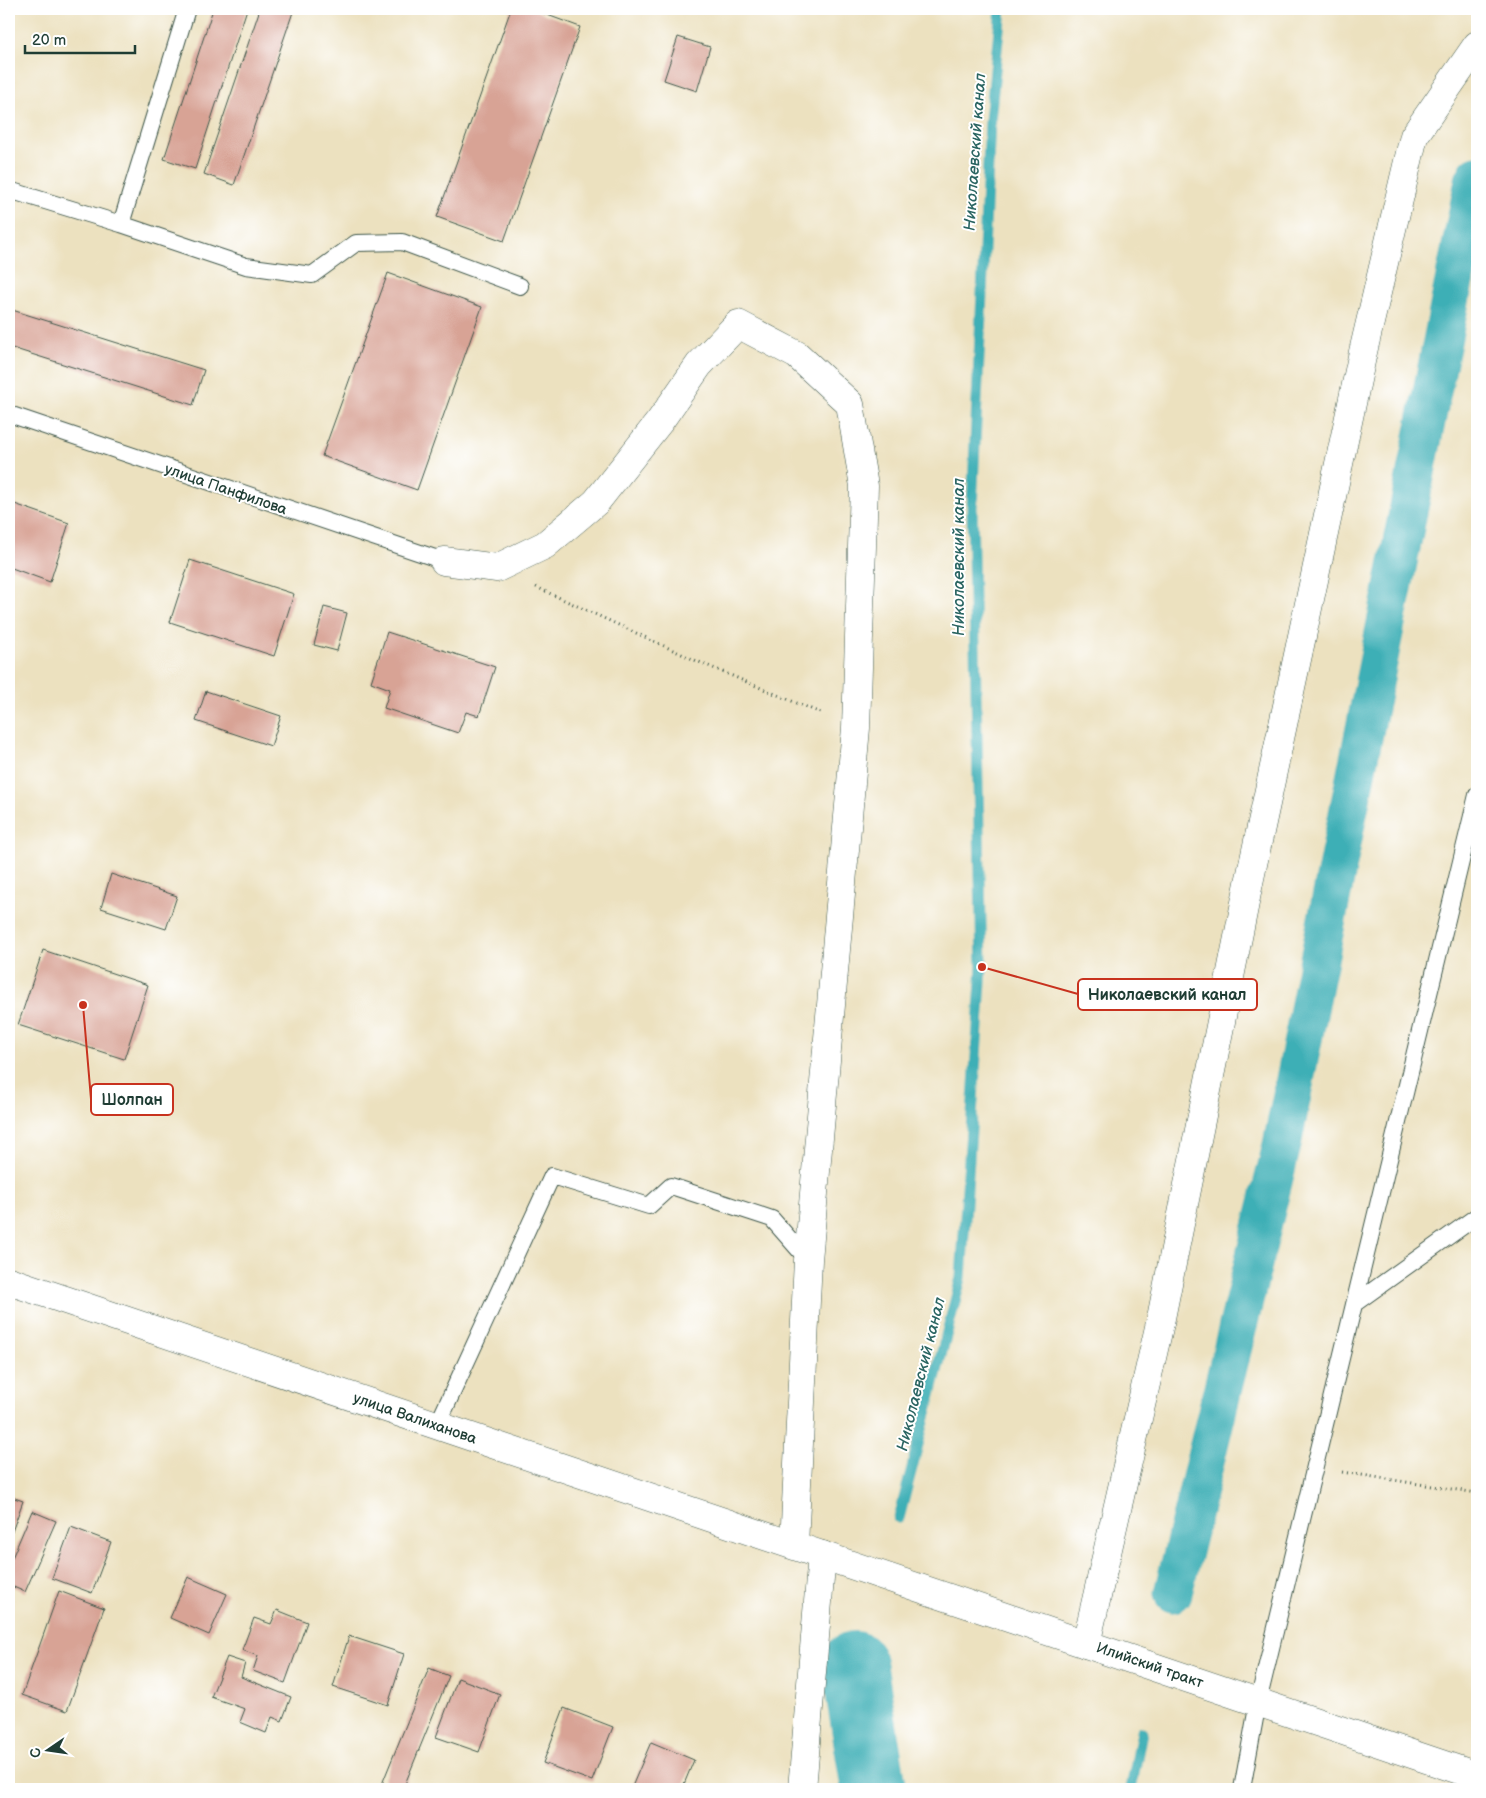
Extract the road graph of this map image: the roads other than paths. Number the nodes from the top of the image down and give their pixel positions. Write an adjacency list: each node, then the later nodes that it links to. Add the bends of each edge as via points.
1 (187, 9): 4 (lane)
2 (1477, 45): 16 (street, via 1414,136 1363,352 1249,883 1160,1323)
3 (9, 190): 4 (lane)
4 (121, 224): 5 (lane, via 246,266 312,275 356,243 402,242)
5 (520, 286)
6 (9, 414): 7 (lane, улица Панфилова)
7 (444, 561): 10 (street, via 497,568 545,545 596,502 699,365 738,324 797,355 850,404 864,486 856,728)
8 (1477, 795): 12 (lane)
9 (1477, 1216): 12 (lane)
10 (808, 1260): 13 (lane, via 772,1219 671,1186 649,1206 552,1176); 14 (street)
11 (9, 1281): 13 (street, улица Валиханова)
12 (1354, 1304): 17 (lane)
13 (437, 1426): 14 (street, улица Валиханова)
14 (794, 1545): 15 (street, улица Валиханова)
15 (822, 1555): 16 (street, Илийский тракт); 19 (street)
16 (1086, 1644): 17 (street, Илийский тракт)
17 (1258, 1702): 18 (street, Илийский тракт); 20 (lane)
18 (1477, 1776)
19 (802, 1789)
20 (1242, 1789)

